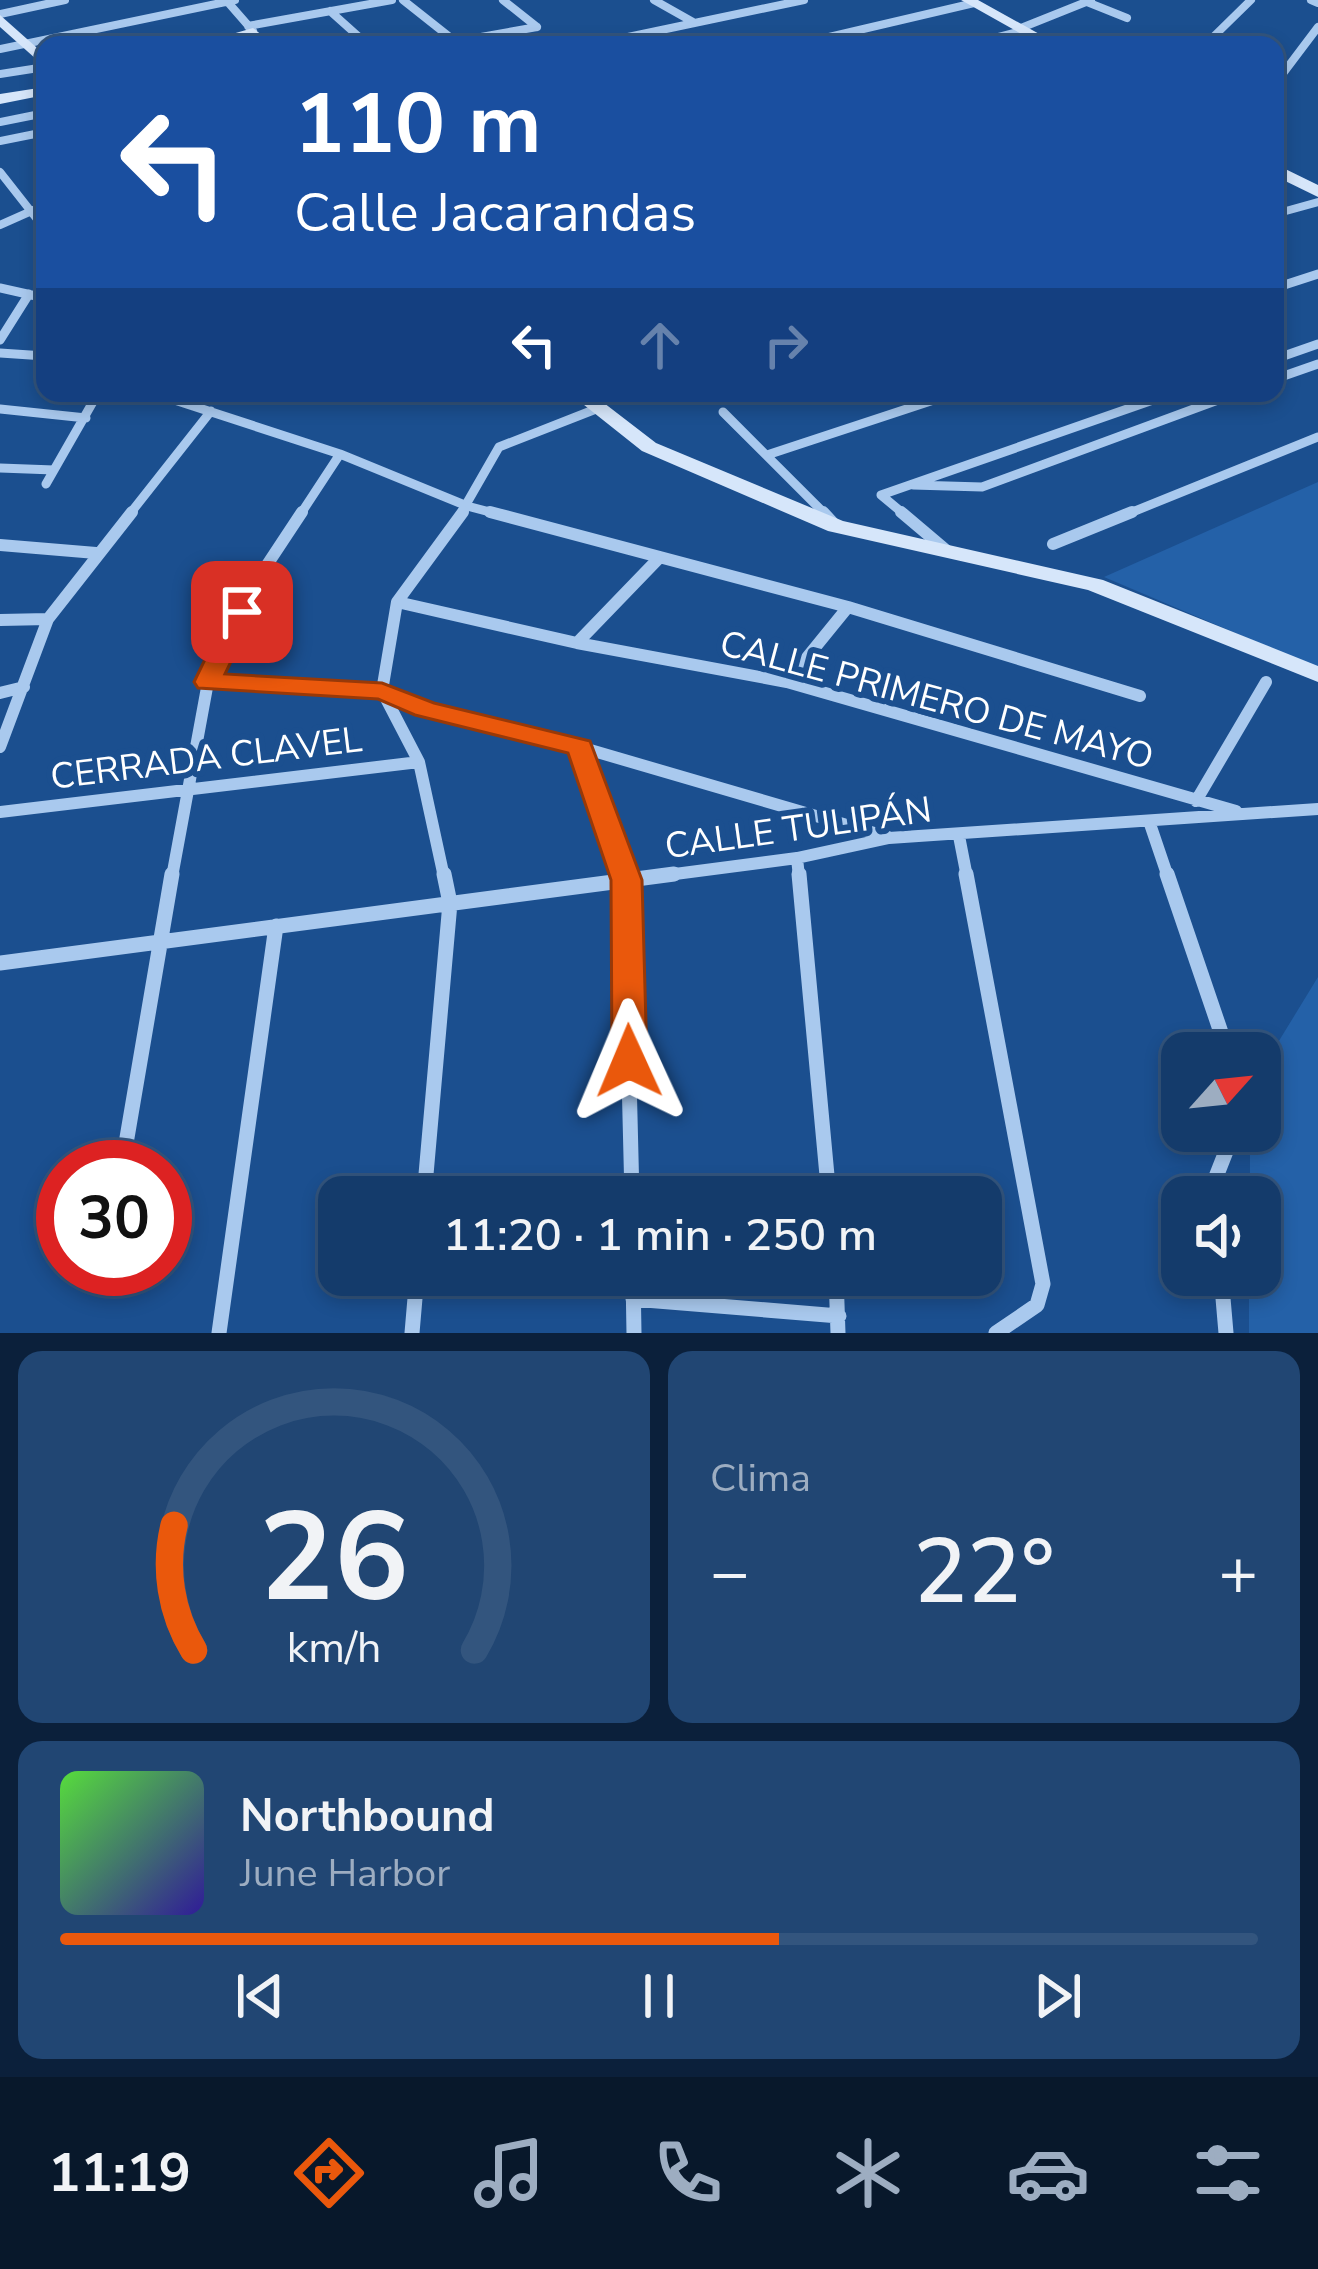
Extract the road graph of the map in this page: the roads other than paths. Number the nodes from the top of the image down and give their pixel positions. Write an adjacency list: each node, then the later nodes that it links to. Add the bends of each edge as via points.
1 (65, 0): 12 (street)
2 (229, 0): 16 (street); 18 (street)
3 (392, 0): 11 (street)
4 (403, 0): 22 (street)
5 (502, 0): 23 (street, via 537,27)
6 (654, 0): 14 (street)
7 (804, 0): 14 (street)
8 (1251, 0): 28 (street)
9 (970, 1): 17 (street); 25 (street)
10 (1089, 1): 13 (street); 17 (street)
11 (330, 11): 16 (street); 21 (street)
12 (0, 16): 30 (street)
13 (1127, 18)
14 (694, 22): 24 (street)
15 (1318, 27): 34 (street)
16 (251, 29): 19 (street); 20 (street)
17 (1023, 29): 26 (street); 27 (street)
18 (65, 36)
19 (229, 36)
20 (258, 36)
21 (358, 36)
22 (448, 36)
23 (488, 36)
24 (631, 36)
25 (831, 36)
26 (998, 36)
27 (1036, 36)
28 (1214, 36)
29 (36, 42): 30 (street)
30 (29, 44): 31 (street); 32 (street)
31 (0, 49)
32 (36, 53)
33 (36, 67): 35 (street)
34 (1284, 72)
35 (0, 74)
36 (36, 93): 37 (street)
37 (0, 99)
38 (36, 115): 39 (street)
39 (0, 122)
40 (36, 134): 41 (street)
41 (0, 141)
42 (0, 172): 47 (street)
43 (1284, 174): 44 (street)
44 (1318, 192)
45 (1318, 202): 48 (street)
46 (36, 209): 47 (street)
47 (30, 211): 49 (street); 50 (street)
48 (1284, 211)
49 (36, 219)
50 (0, 225)
51 (1318, 274): 52 (street)
52 (1284, 285)
53 (0, 288): 54 (street)
54 (28, 294): 55 (street); 56 (street)
55 (36, 296)
56 (0, 340)
57 (1318, 344): 60 (street)
58 (0, 352): 59 (street)
59 (36, 355)
60 (1284, 355)
61 (1318, 364): 62 (street)
62 (1284, 376)
63 (94, 402): 72 (street)
64 (182, 402): 70 (street)
65 (588, 402): 80 (street, via 500,447); 81 (street, via 649,447)
66 (928, 402): 75 (street)
67 (1146, 402): 79 (street)
68 (1213, 402): 79 (street, via 982,487)
69 (0, 410): 72 (street)
70 (211, 411): 74 (street); 84 (street)
71 (723, 412): 75 (street)
72 (86, 418): 77 (street)
73 (1318, 436): 82 (street)
74 (340, 454): 80 (street); 93 (street, via 259,577)
75 (770, 454): 81 (street)
76 (0, 468): 77 (street)
77 (54, 470): 78 (street)
78 (46, 484)
79 (902, 484): 86 (street, via 881,494)
80 (466, 506): 85 (street); 87 (street)
81 (836, 526): 86 (street)
82 (1053, 544)
83 (0, 545): 84 (street)
84 (97, 553): 89 (street)
85 (660, 556): 88 (street); 91 (street)
86 (954, 556): 92 (street, via 1095,585)
87 (397, 602): 91 (street, CALLE PRIMERO DE MAYO); 97 (street)
88 (848, 607): 94 (street); 99 (street)
89 (48, 619): 90 (street); 96 (street)
90 (0, 620)
91 (577, 643): 94 (street, CALLE PRIMERO DE MAYO)
92 (1318, 675)
93 (208, 682): 97 (street); 103 (street)
94 (787, 682): 104 (street, CALLE PRIMERO DE MAYO)
95 (1266, 682): 104 (street)
96 (24, 688): 98 (street); 100 (street)
97 (382, 691): 101 (street); 102 (street)
98 (0, 693)
99 (1140, 696)
100 (0, 747)
101 (580, 747): 110 (street); 112 (street)
102 (419, 762): 103 (street, CERRADA CLAVEL); 113 (street)
103 (191, 790): 106 (street, CERRADA CLAVEL); 115 (street)
104 (1196, 801): 107 (street, CALLE PRIMERO DE MAYO)
105 (1318, 809): 107 (street, CALLE TULIPÁN)
106 (0, 812)
107 (1249, 814): 108 (street, CALLE TULIPÁN)
108 (1149, 821): 109 (street, CALLE TULIPÁN); 117 (street)
109 (959, 836): 110 (street, CALLE TULIPÁN); 129 (street, via 1043,1284 1037,1305)
110 (889, 838): 111 (street, CALLE TULIPÁN)
111 (797, 857): 112 (street, CALLE TULIPÁN); 121 (street)
112 (626, 880): 113 (street, CALLE TULIPÁN); 120 (street)
113 (450, 903): 114 (street, CALLE TULIPÁN); 119 (street)
114 (276, 926): 115 (street, CALLE TULIPÁN); 126 (street)
115 (157, 942): 116 (street, CALLE TULIPÁN); 118 (street)
116 (0, 963)
117 (1221, 1032)
118 (126, 1140)
119 (426, 1176)
120 (632, 1176)
121 (827, 1176)
122 (415, 1296): 127 (street)
123 (1222, 1296): 130 (street)
124 (633, 1299): 125 (street); 128 (street)
125 (839, 1324)
126 (220, 1333)
127 (412, 1333)
128 (634, 1333)
129 (996, 1333)
130 (1226, 1333)

